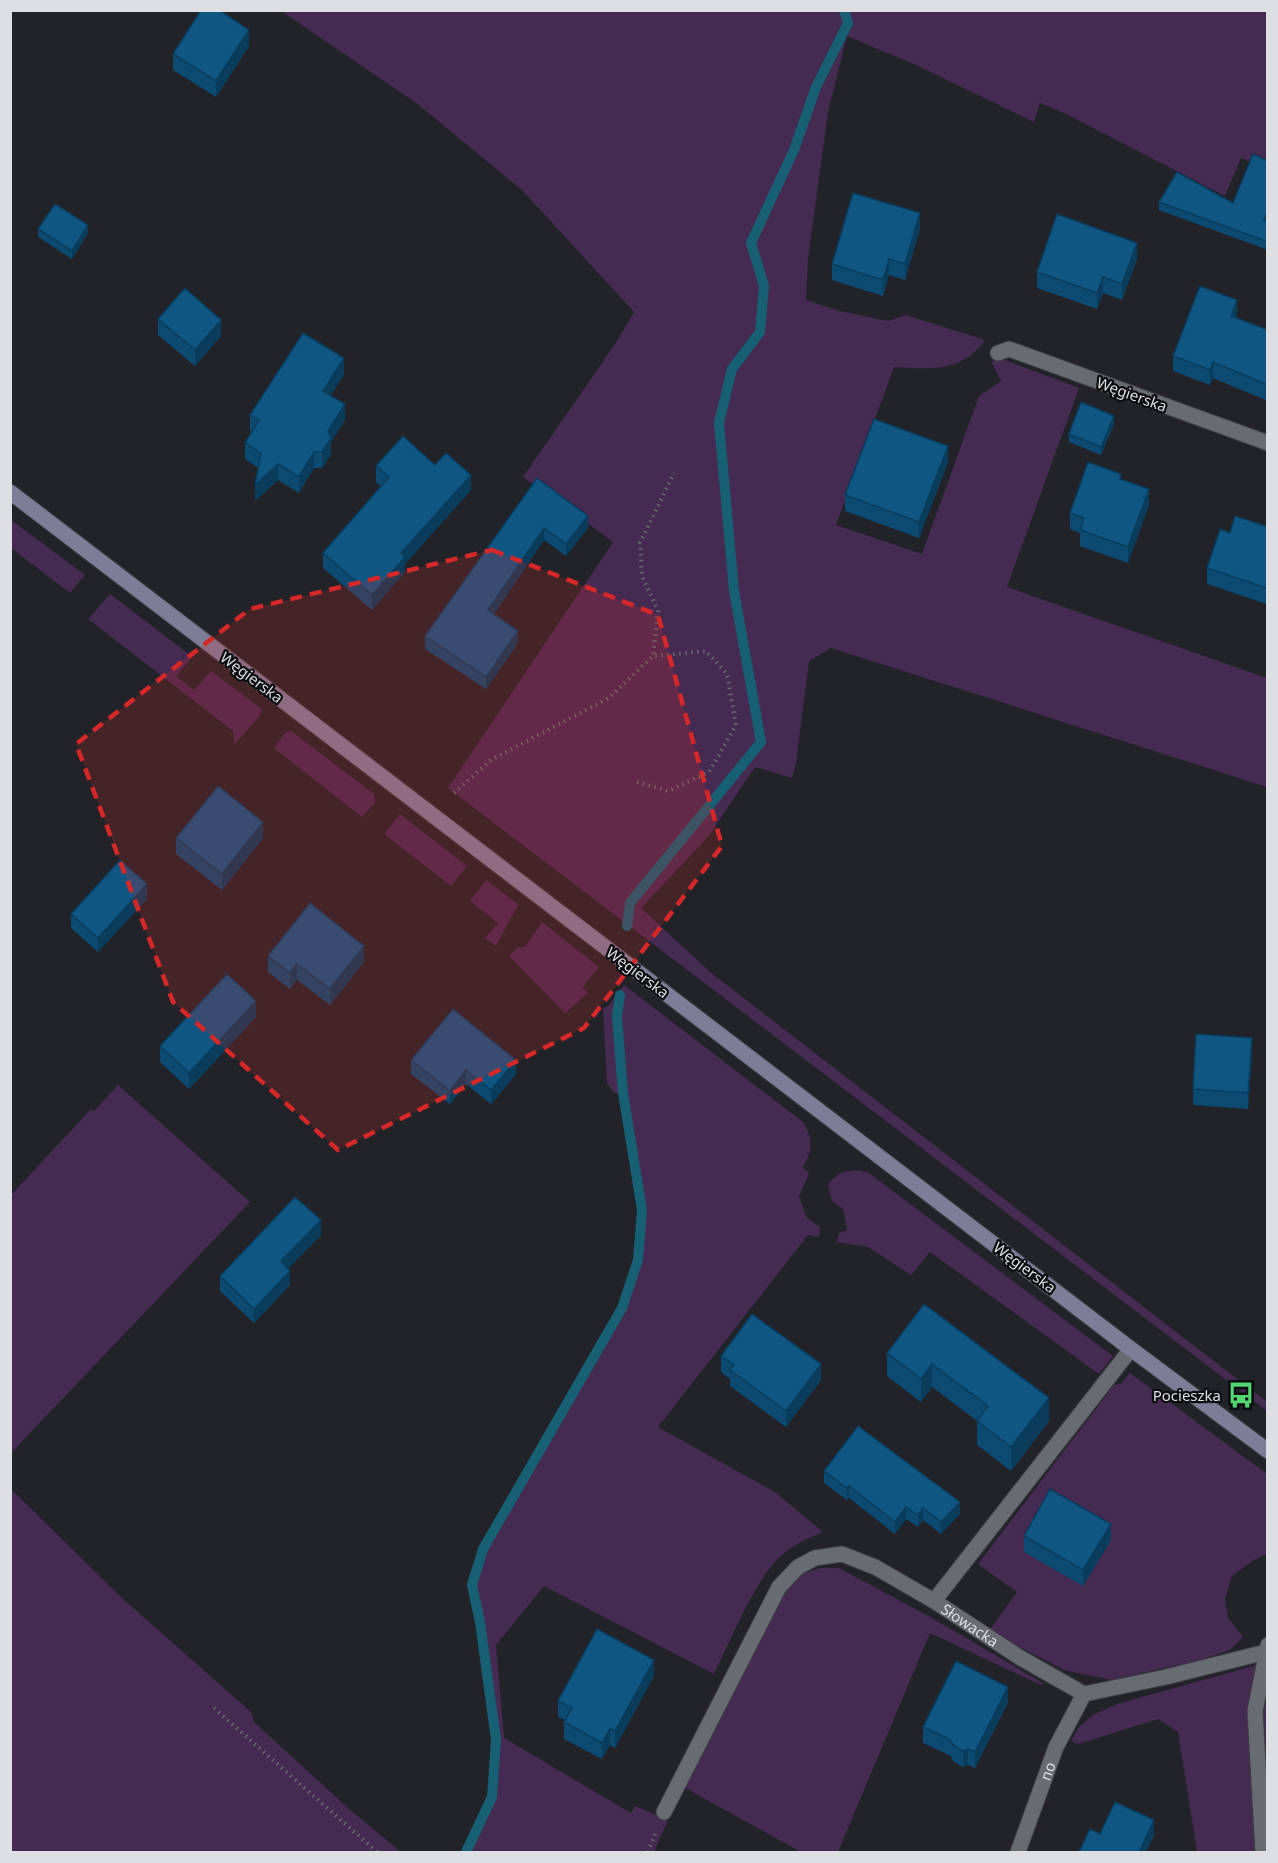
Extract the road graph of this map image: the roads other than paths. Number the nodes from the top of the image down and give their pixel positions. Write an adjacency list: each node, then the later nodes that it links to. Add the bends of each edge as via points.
1 (998, 353): 2 (street, Węgierska, via 1009,349)
2 (1268, 443)
3 (10, 492): 4 (main road, Węgierska)
4 (1131, 1349): 5 (main road, Węgierska); 6 (street, Słowacka)
5 (1268, 1450)
6 (934, 1601): 8 (street, Słowacka); 9 (street, via 875,1567 842,1554 815,1558 798,1567 779,1587)
7 (1267, 1650): 8 (street); 11 (street, via 1255,1711)
8 (1084, 1694): 10 (street, no, via 1056,1747)
9 (664, 1812)
10 (1018, 1852)
11 (1263, 1852)

